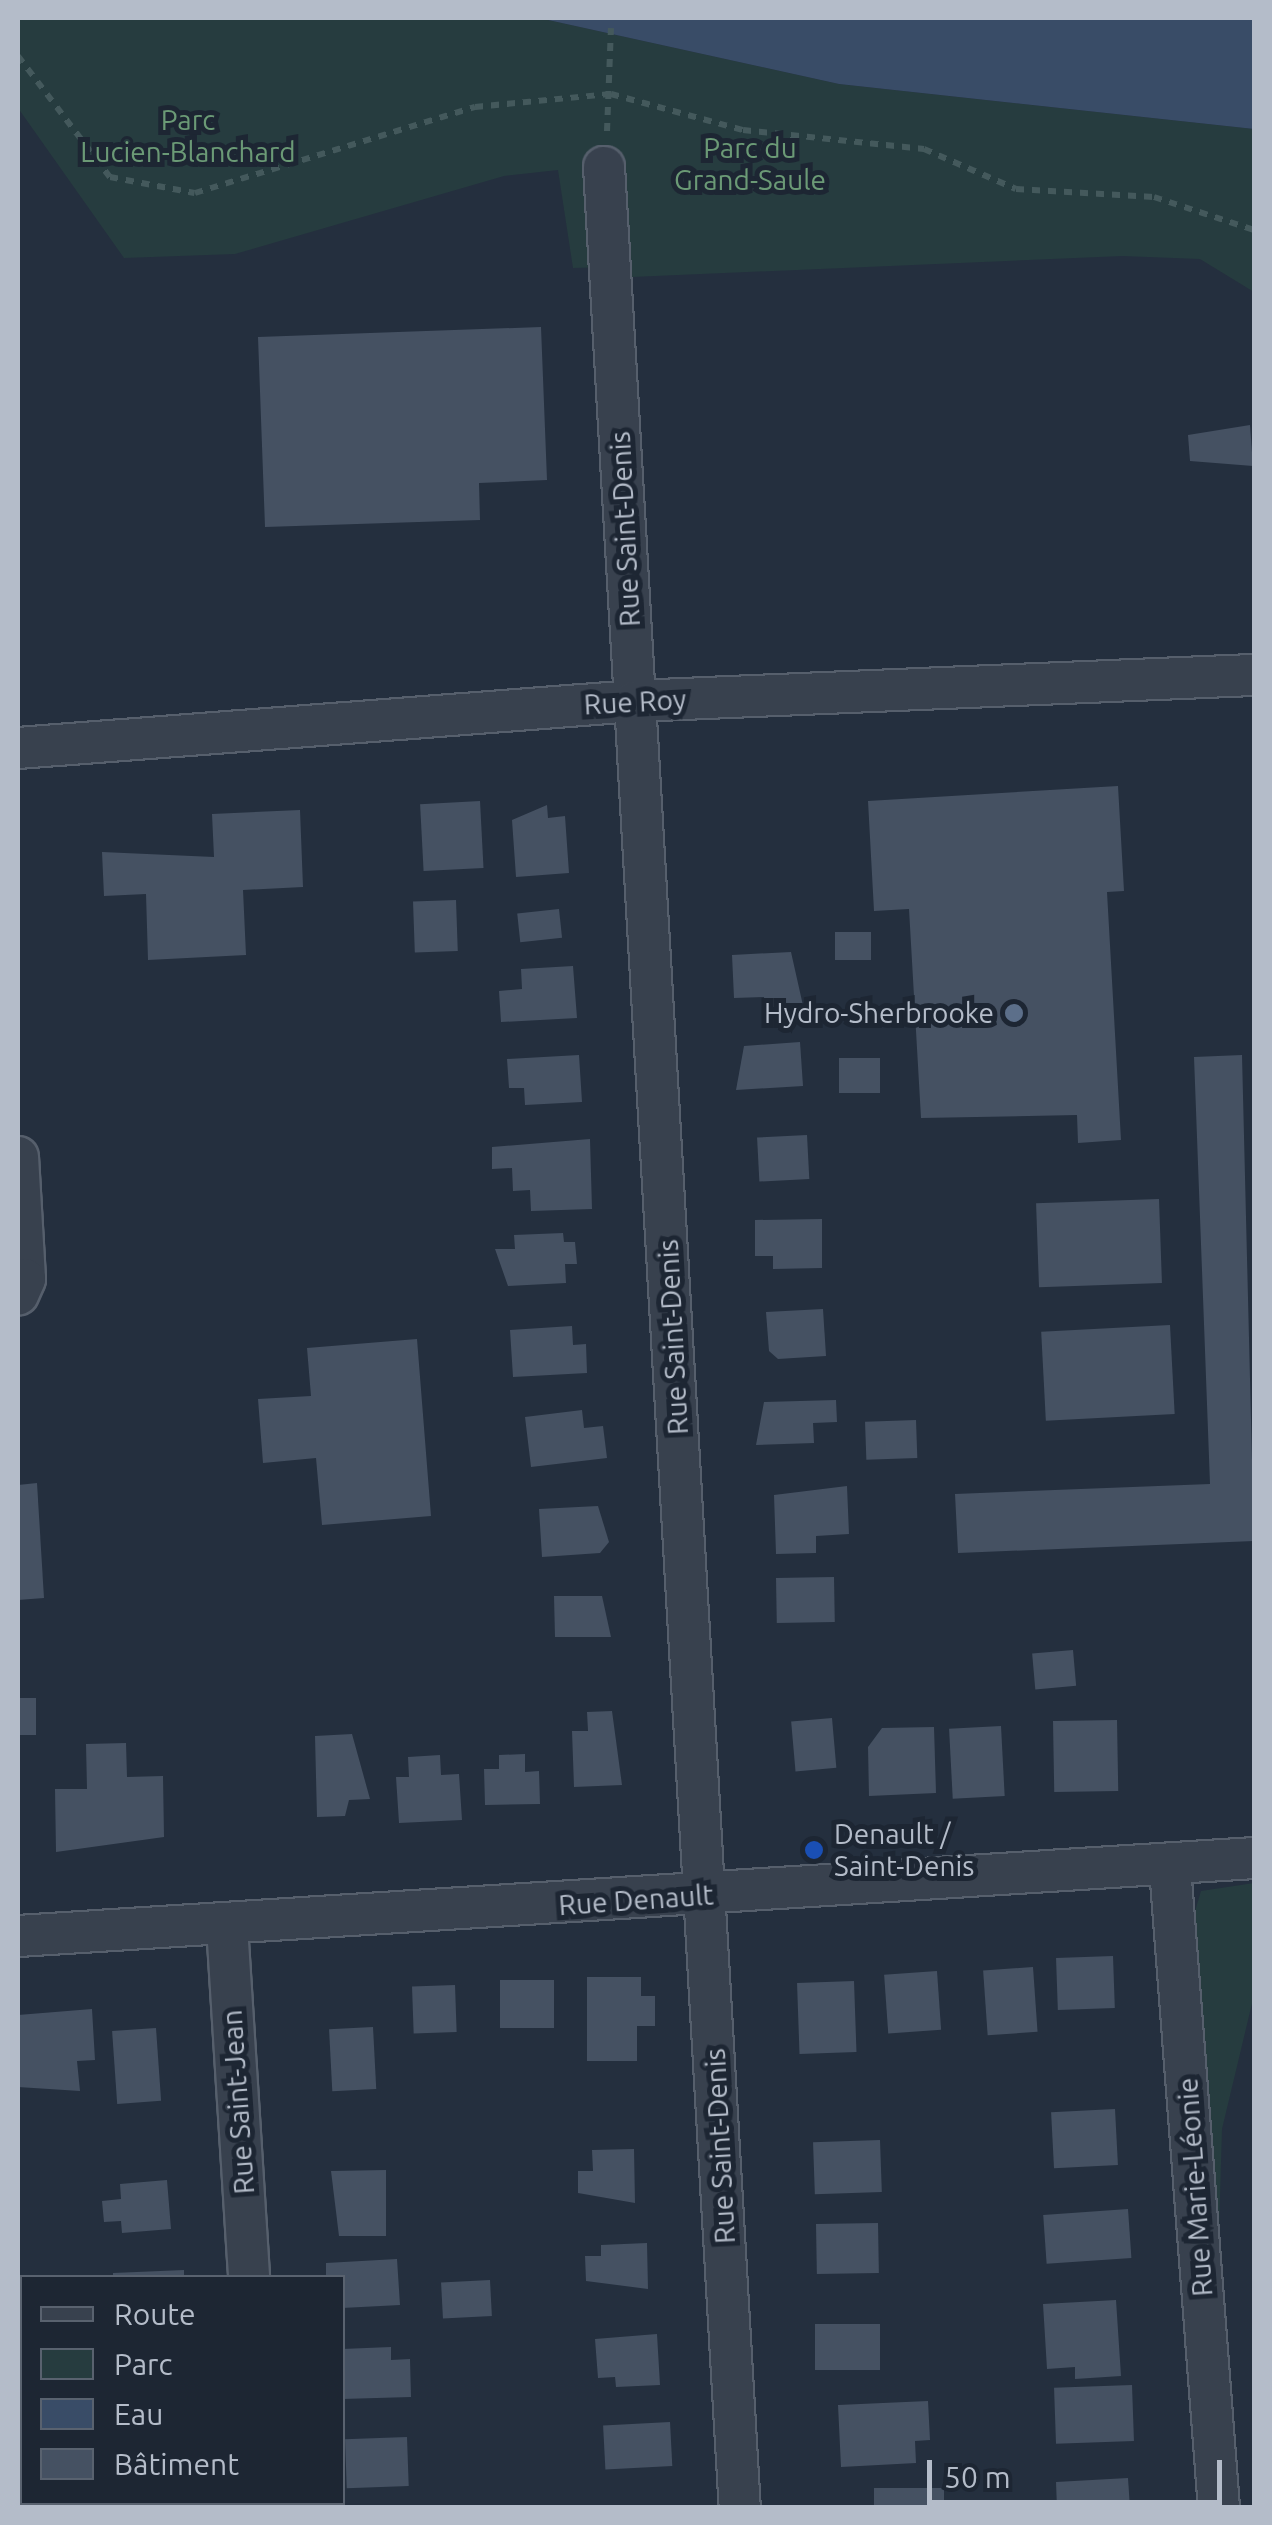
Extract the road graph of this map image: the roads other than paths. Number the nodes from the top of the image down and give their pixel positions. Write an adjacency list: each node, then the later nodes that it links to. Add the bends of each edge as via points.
1 (604, 167): 3 (street, Rue Saint-Denis)
2 (1254, 675): 3 (street, Rue Roy)
3 (635, 701): 4 (street, Rue Roy); 10 (street, Rue Saint-Denis)
4 (18, 748)
5 (18, 1156): 6 (street)
6 (19, 1213): 7 (street)
7 (18, 1295)
8 (1254, 1858): 9 (street, Rue Denault)
9 (1170, 1866): 10 (street, Rue Denault); 15 (street, Rue Marie-Léonie)
10 (707, 1896): 11 (street, Rue Denault); 14 (street, Rue Saint-Denis)
11 (227, 1926): 12 (street, Rue Denault); 13 (street, Rue Saint-Jean)
12 (18, 1936)
13 (249, 2275)
14 (740, 2508)
15 (1219, 2508)

